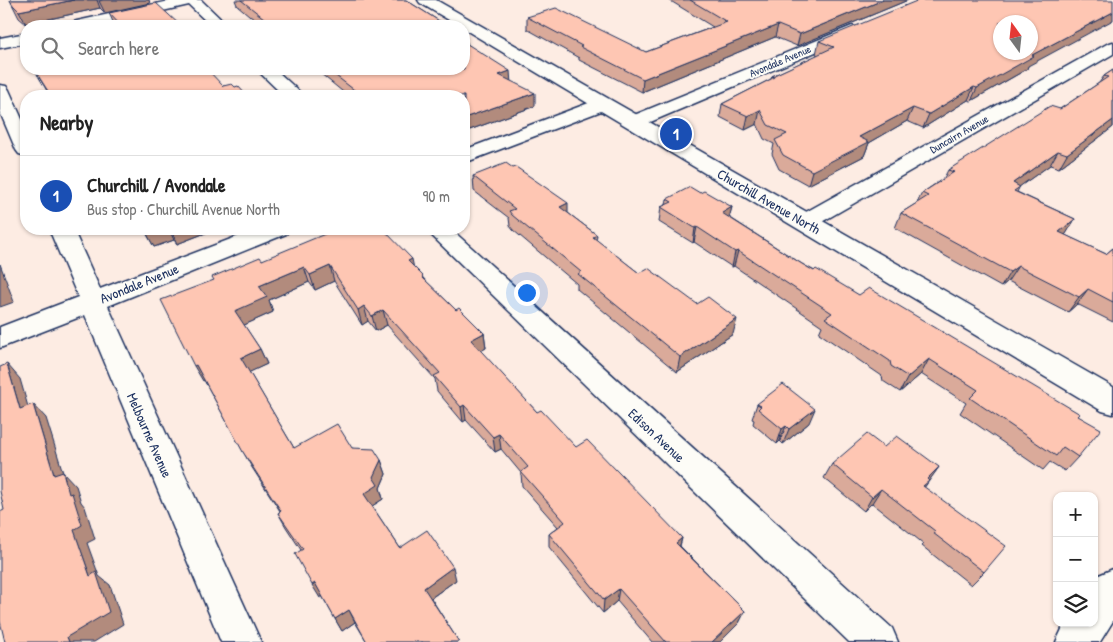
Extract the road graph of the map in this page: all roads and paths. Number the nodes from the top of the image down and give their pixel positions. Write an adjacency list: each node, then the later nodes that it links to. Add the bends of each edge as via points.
1 (192, 0): 3 (street); 4 (street)
2 (425, 0): 5 (street, Churchill Avenue North)
3 (104, 20)
4 (214, 20)
5 (459, 20)
6 (470, 26): 14 (street, Churchill Avenue North)
7 (863, 27): 15 (street, Avondale Avenue)
8 (20, 39): 9 (street)
9 (0, 44)
10 (1113, 47): 18 (street, Duncairn Avenue)
11 (272, 75): 13 (street)
12 (0, 90): 16 (street)
13 (288, 90)
14 (602, 104): 15 (street, Churchill Avenue North); 17 (street)
15 (634, 122): 18 (street, Churchill Avenue North)
16 (20, 136)
17 (470, 154)
18 (805, 222): 24 (street, Churchill Avenue North)
19 (63, 235): 22 (street, Melbourne Avenue)
20 (263, 235): 22 (street, Avondale Avenue)
21 (443, 235): 29 (street, Edison Avenue)
22 (92, 302): 23 (street, Avondale Avenue); 28 (street, Melbourne Avenue)
23 (0, 338)
24 (1113, 402)
25 (1113, 588): 26 (street)
26 (1098, 609)
27 (1086, 627): 30 (street)
28 (241, 642)
29 (878, 642)
30 (1076, 642)

